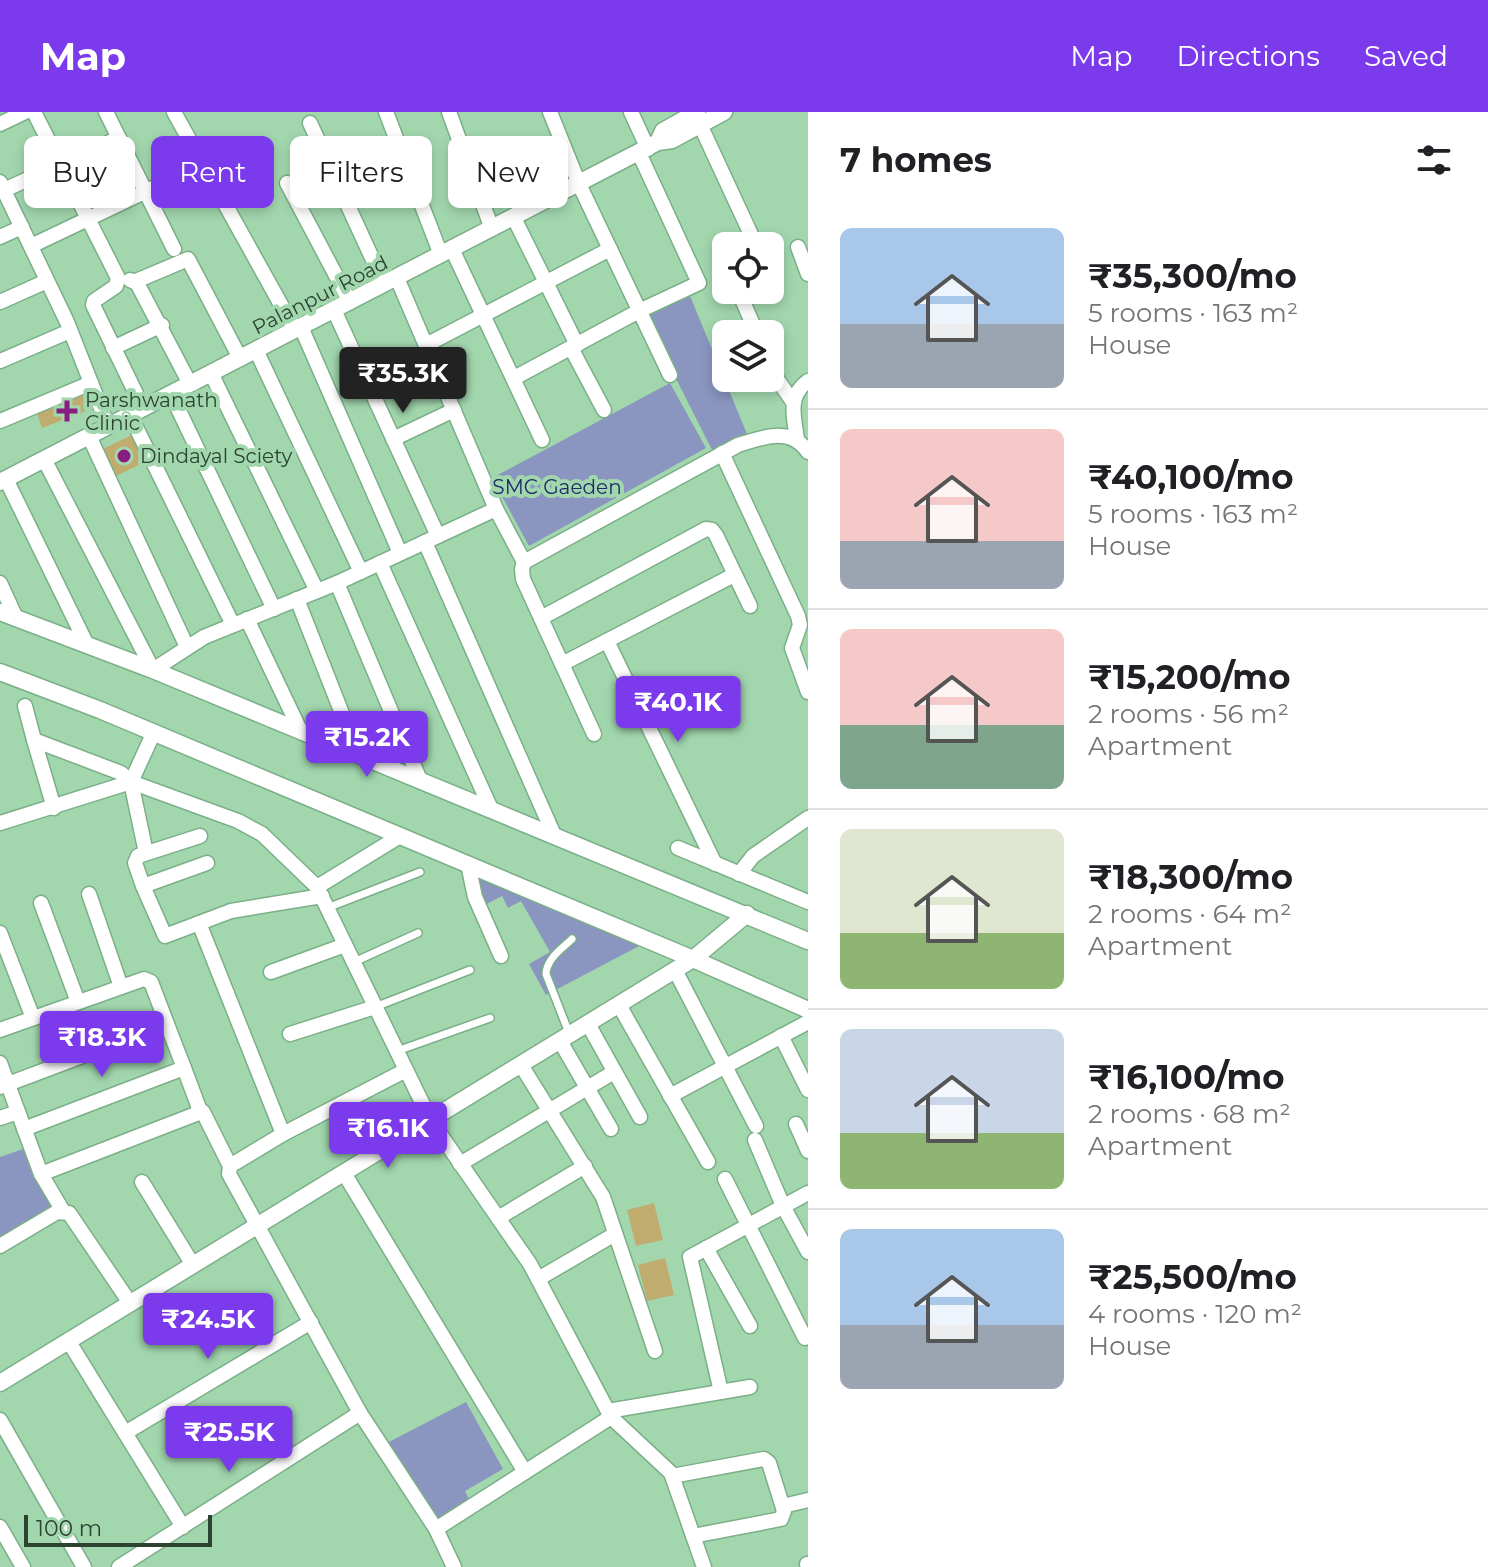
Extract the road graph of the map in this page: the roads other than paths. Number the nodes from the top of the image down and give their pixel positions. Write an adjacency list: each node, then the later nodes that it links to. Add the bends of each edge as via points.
1 (25, 112): 12 (street)
2 (34, 112): 13 (street)
3 (106, 112): 14 (street)
4 (386, 112): 36 (street)
5 (449, 112): 29 (street)
6 (550, 112): 20 (street)
7 (631, 112): 16 (street)
8 (724, 112): 10 (street, Palanpur Road)
9 (179, 114): 15 (street)
10 (697, 116): 16 (street, Palanpur Road, via 672,140); 30 (street)
11 (310, 123): 41 (street)
12 (0, 124)
13 (46, 136)
14 (118, 136)
15 (190, 136)
16 (648, 148): 20 (street, Palanpur Road); 46 (street, via 699,283)
17 (135, 171): 23 (street)
18 (24, 178): 21 (street)
19 (287, 183): 44 (street)
20 (579, 184): 27 (street, Palanpur Road); 35 (street)
21 (2, 186): 28 (street)
22 (151, 188): 23 (street)
23 (145, 191): 26 (street); 34 (street)
24 (83, 208): 26 (street)
25 (228, 208): 49 (street)
26 (88, 218): 32 (street); 38 (street)
27 (514, 218): 29 (street, Palanpur Road); 42 (street)
28 (22, 227): 31 (street); 32 (street)
29 (492, 229): 36 (street, Palanpur Road)
30 (750, 232)
31 (0, 237)
32 (31, 246): 39 (street)
33 (798, 247): 37 (street)
34 (174, 249)
35 (610, 249): 42 (street); 46 (street)
36 (446, 252): 41 (street, Palanpur Road); 47 (street)
37 (808, 274)
38 (118, 278): 40 (street); 53 (street, via 93,305)
39 (47, 281): 43 (street); 50 (street)
40 (136, 281): 48 (street); 55 (street, via 188,259)
41 (390, 281): 44 (street, Palanpur Road); 51 (street)
42 (547, 283): 47 (street); 52 (street)
43 (0, 302)
44 (350, 302): 45 (street, Palanpur Road)
45 (334, 310): 49 (street, Palanpur Road); 72 (street)
46 (639, 311): 52 (street); 58 (street)
47 (484, 315): 51 (street); 59 (street)
48 (162, 325): 53 (street); 62 (street)
49 (298, 329): 54 (street, Palanpur Road); 81 (street)
50 (70, 331): 56 (street); 61 (street)
51 (426, 345): 66 (street)
52 (574, 346): 59 (street); 67 (street)
53 (113, 348): 68 (street)
54 (256, 350): 55 (street, Palanpur Road); 84 (street)
55 (240, 358): 57 (street, Palanpur Road)
56 (0, 361)
57 (211, 373): 62 (street, Palanpur Road); 88 (street)
58 (670, 375)
59 (514, 378): 74 (street)
60 (808, 381): 65 (street)
61 (91, 383): 69 (street); 70 (street)
62 (190, 384): 64 (street, Palanpur Road)
63 (784, 389): 65 (street)
64 (171, 394): 68 (street, Palanpur Road); 91 (street)
65 (793, 402): 73 (street)
66 (454, 410): 72 (street); 79 (street)
67 (604, 410)
68 (136, 412): 70 (street, Palanpur Road); 95 (street)
69 (0, 421)
70 (108, 426): 71 (street, Palanpur Road)
71 (89, 436): 77 (street, Palanpur Road); 98 (street)
72 (393, 439): 80 (street)
73 (797, 439): 75 (street); 76 (street, via 756,439)
74 (542, 440)
75 (808, 452)
76 (722, 453): 82 (street); 102 (street, via 798,616 792,648)
77 (44, 459): 78 (street, Palanpur Road); 100 (street)
78 (3, 480): 97 (street)
79 (496, 509): 80 (street); 82 (street)
80 (432, 539): 81 (street); 115 (street)
81 (400, 553): 83 (street)
82 (524, 562): 93 (street, via 523,579)
83 (380, 563): 84 (street); 112 (street)
84 (361, 572): 87 (street)
85 (734, 575): 90 (street); 93 (street, via 716,535 706,529); 96 (street)
86 (0, 583): 92 (street)
87 (337, 583): 88 (street); 109 (street)
88 (317, 591): 89 (street)
89 (297, 599): 91 (street); 108 (street)
90 (750, 606)
91 (274, 609): 94 (street)
92 (8, 615): 97 (street)
93 (541, 618): 99 (street)
94 (247, 619): 95 (street); 104 (street)
95 (233, 625): 98 (street)
96 (607, 641): 99 (street); 122 (street)
97 (87, 645): 100 (street)
98 (187, 647): 100 (street)
99 (562, 664): 106 (street)
100 (153, 670): 104 (street)
101 (0, 672): 105 (street)
102 (808, 692)
103 (25, 706): 107 (street)
104 (300, 730): 108 (street)
105 (154, 732): 110 (street); 117 (street)
106 (594, 734)
107 (34, 740): 110 (street, via 121,773); 111 (street)
108 (358, 754): 109 (street)
109 (420, 780): 112 (street)
110 (131, 782): 111 (street); 119 (street); 127 (street, via 262,834)
111 (54, 808): 114 (street)
112 (491, 809): 115 (street)
113 (808, 818): 124 (street, via 753,856)
114 (0, 823)
115 (554, 835): 130 (street)
116 (200, 836): 119 (street)
117 (400, 836): 121 (street); 127 (street)
118 (678, 848): 122 (street)
119 (146, 853): 125 (street, via 136,858)
120 (207, 863): 125 (street)
121 (468, 864): 137 (street, via 475,897); 138 (street)
122 (715, 864): 124 (street)
123 (420, 872): 127 (lane)
124 (739, 874): 128 (street)
125 (143, 886): 131 (street, via 165,936)
126 (89, 894): 143 (street)
127 (322, 897): 131 (street, via 231,911); 136 (street)
128 (808, 902)
129 (41, 903): 144 (street)
130 (747, 914): 135 (street); 138 (street)
131 (199, 923): 176 (street)
132 (0, 933): 148 (street)
133 (418, 933): 139 (lane)
134 (572, 939): 155 (lane, via 551,959 546,974)
135 (808, 941)
136 (345, 945): 139 (street); 142 (street)
137 (501, 956)
138 (693, 959): 141 (street); 147 (street)
139 (354, 962): 146 (street)
140 (470, 970): 146 (lane)
141 (675, 970): 145 (street); 159 (street)
142 (271, 972)
143 (121, 987): 144 (street); 150 (street, via 144,979 151,982)
144 (78, 1002): 148 (street)
145 (619, 1005): 151 (street); 166 (street)
146 (375, 1007): 153 (street); 156 (street)
147 (807, 1011): 154 (street)
148 (33, 1018): 152 (street)
149 (490, 1018): 156 (lane)
150 (167, 1024): 160 (street); 163 (street)
151 (588, 1024): 155 (street); 162 (street)
152 (0, 1030)
153 (290, 1034)
154 (781, 1036): 159 (street); 165 (street)
155 (565, 1038): 158 (street); 164 (street)
156 (397, 1051): 161 (street)
157 (0, 1063): 163 (street)
158 (521, 1065): 167 (street); 172 (street)
159 (724, 1066): 166 (street); 187 (street)
160 (184, 1068): 174 (street); 183 (street, via 199,1108 196,1114)
161 (406, 1070): 172 (street); 176 (street)
162 (614, 1072): 164 (street); 170 (street)
163 (4, 1085): 168 (street)
164 (588, 1089): 167 (street); 175 (street)
165 (808, 1090)
166 (670, 1096): 178 (street)
167 (549, 1110): 179 (street); 181 (street)
168 (18, 1112): 171 (street); 174 (street)
169 (203, 1112): 180 (street)
170 (640, 1117)
171 (0, 1118)
172 (431, 1121): 179 (street); 182 (street)
173 (796, 1124): 177 (street)
174 (24, 1129): 183 (street)
175 (611, 1129)
176 (283, 1134): 180 (street)
177 (808, 1151)
178 (708, 1162)
179 (460, 1164): 189 (street)
180 (230, 1166): 190 (street, via 229,1174)
181 (585, 1166): 189 (street); 192 (street)
182 (344, 1173): 190 (street); 211 (street)
183 (41, 1174): 188 (street)
184 (725, 1179): 191 (street)
185 (142, 1182): 196 (street)
186 (808, 1193): 187 (street)
187 (783, 1206): 191 (street); 195 (street)
188 (63, 1211): 193 (street); 198 (street, via 74,1218)
189 (498, 1218): 197 (street)
190 (257, 1224): 196 (street); 199 (street)
191 (747, 1225): 194 (street); 201 (street)
192 (615, 1234): 197 (street); 203 (street)
193 (0, 1246)
194 (706, 1248): 200 (street); 206 (street, via 690,1260)
195 (808, 1252)
196 (193, 1265): 198 (street)
197 (538, 1279): 208 (street)
198 (130, 1303): 202 (street)
199 (311, 1322): 207 (street); 210 (street)
200 (750, 1326)
201 (805, 1338)
202 (69, 1342): 204 (street); 210 (street)
203 (655, 1351)
204 (0, 1383)
205 (750, 1387): 206 (street)
206 (721, 1392): 208 (street)
207 (360, 1413): 216 (street); 217 (street)
208 (610, 1414): 211 (street); 212 (street)
209 (2, 1430): 220 (street)
210 (125, 1433): 216 (street)
211 (525, 1472): 217 (street)
212 (672, 1476): 214 (street, via 767,1460); 218 (street)
213 (808, 1500): 214 (street)
214 (783, 1506): 218 (street, via 781,1519)
215 (0, 1527): 219 (street)
216 (183, 1527): 221 (street)
217 (436, 1529): 222 (street)
218 (693, 1536): 223 (street)
219 (23, 1567)
220 (84, 1567)
221 (119, 1567)
222 (454, 1567)
223 (704, 1567)

